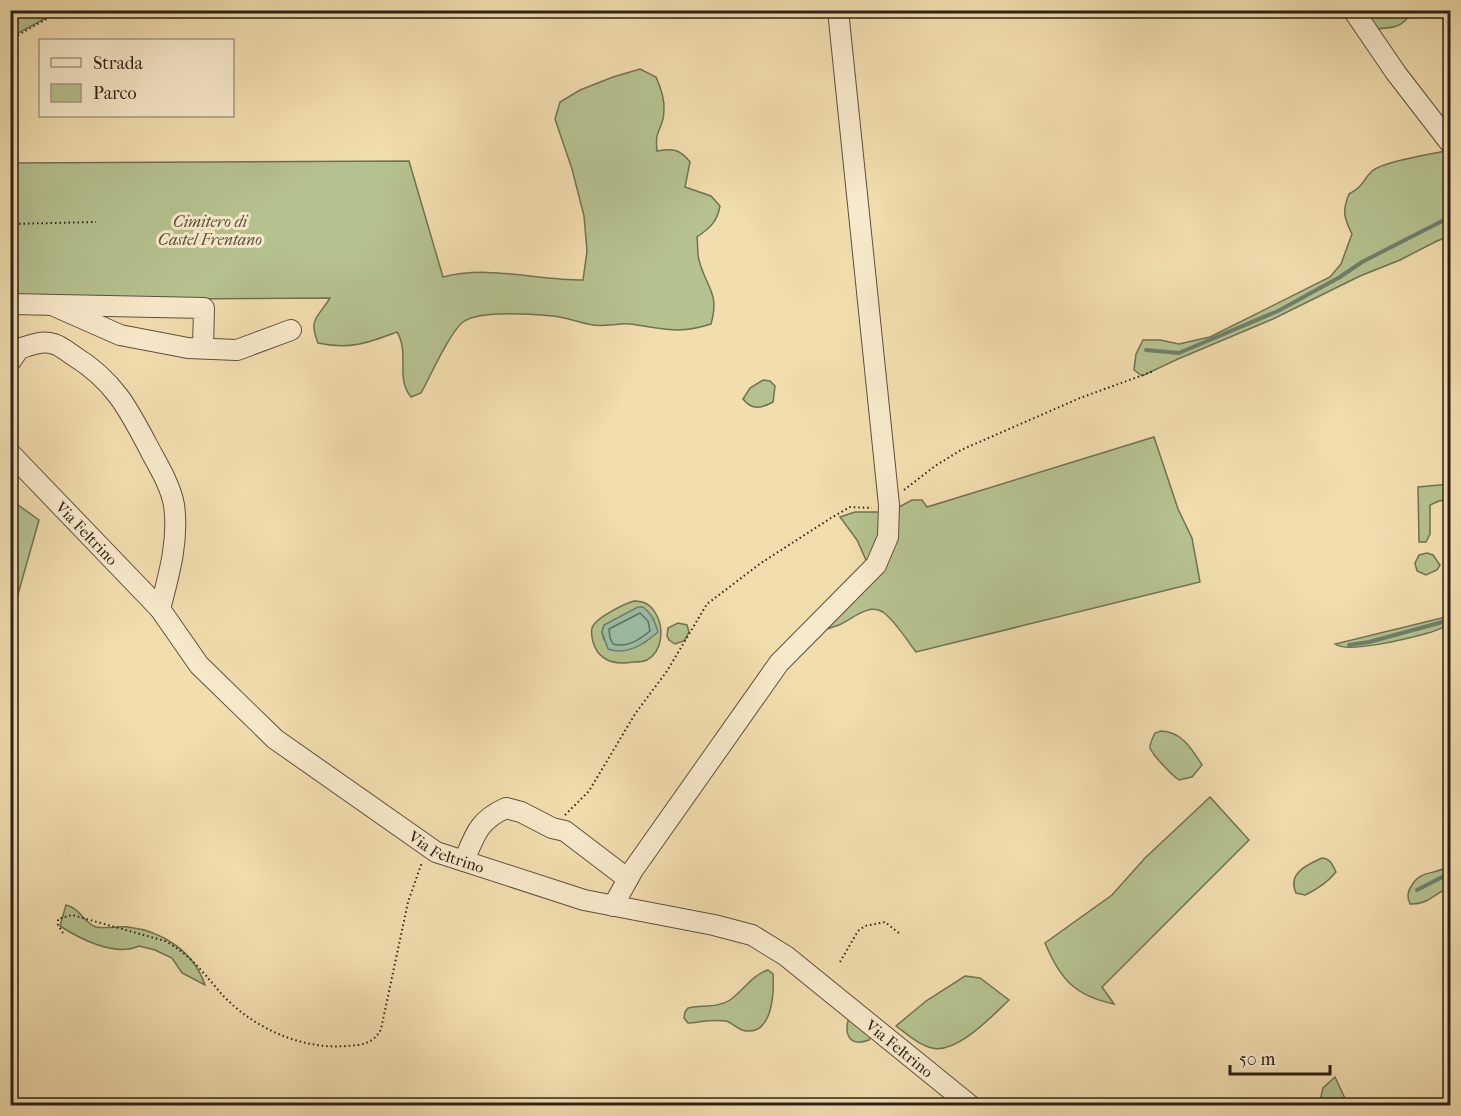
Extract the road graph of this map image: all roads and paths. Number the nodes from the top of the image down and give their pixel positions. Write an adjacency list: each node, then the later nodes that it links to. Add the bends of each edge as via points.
1 (62, 10): 4 (path)
2 (838, 10): 15 (street)
3 (1353, 10): 5 (street)
4 (10, 40)
5 (1450, 143)
6 (96, 222): 7 (path)
7 (10, 224)
8 (10, 304): 9 (street)
9 (52, 304): 11 (street, via 120,335); 11 (street, via 204,308)
10 (291, 330): 11 (street, via 237,350)
11 (203, 348)
12 (10, 362): 16 (street, via 19,349 42,342 55,344 110,384 127,406 174,503 176,531)
13 (1154, 371): 15 (path, via 1080,398 961,450 935,466)
14 (10, 453): 16 (street, Via Feltrino)
15 (889, 505): 17 (path, via 850,507 761,563 707,604 589,791); 20 (street, via 888,537 876,565 779,663)
16 (160, 609): 18 (street, Via Feltrino, via 199,665 275,739)
17 (552, 828): 19 (street, via 506,808 489,816 474,836); 20 (street, via 566,831)
18 (428, 846): 19 (street, Via Feltrino); 22 (path, via 408,902 381,1029 362,1045 323,1047 285,1038 248,1017 195,963 165,941 72,915 58,919)
19 (464, 861): 21 (street, Via Feltrino)
20 (628, 879): 21 (street)
21 (613, 906): 25 (street, Via Feltrino, via 752,935 786,956)
22 (63, 933)
23 (898, 933): 24 (path, via 885,922 865,926)
24 (840, 962)
25 (971, 1106)

